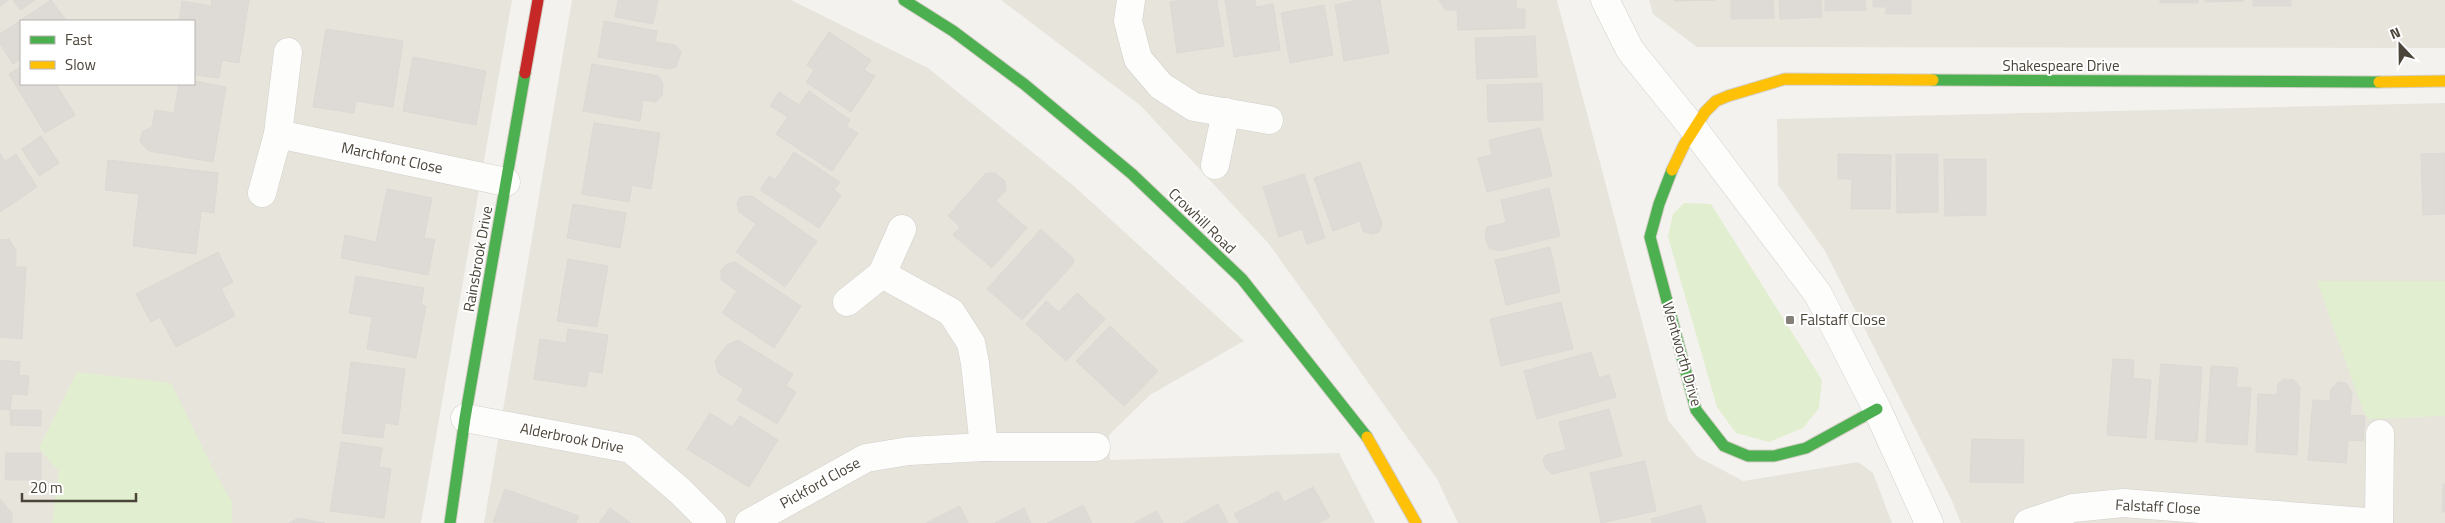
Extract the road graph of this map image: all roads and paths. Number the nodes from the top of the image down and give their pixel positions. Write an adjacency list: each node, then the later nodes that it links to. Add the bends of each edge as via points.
1 (538, 0): 12 (street, Rainsbrook Drive)
2 (904, 0): 25 (street, Crowhill Road, via 1024,84 1132,174 1242,279 1364,434)
3 (1131, 0): 7 (street, via 1128,21 1138,59 1161,86 1194,107)
4 (1605, 0): 9 (street, via 1630,50)
5 (288, 52): 10 (street)
6 (2445, 81): 9 (street, Shakespeare Drive, via 1785,79 1717,100)
7 (1226, 112): 8 (street); 11 (street)
8 (1269, 120)
9 (1693, 128): 17 (street, via 1818,294); 17 (street, Wentworth Drive, via 1655,212 1650,237 1696,410 1724,446 1748,456 1774,456 1806,448)
10 (278, 134): 12 (street, Marchfont Close); 13 (street)
11 (1215, 165)
12 (506, 182): 18 (street, Rainsbrook Drive)
13 (262, 193)
14 (902, 229): 15 (street)
15 (882, 274): 16 (street); 20 (street, via 951,312 971,343)
16 (847, 302)
17 (1877, 409): 26 (street)
18 (465, 418): 22 (street, Rainsbrook Drive); 23 (street, Alderbrook Drive, via 631,449)
19 (2380, 434): 28 (street, Falstaff Close)
20 (984, 447): 21 (street, Pickford Close); 24 (street, Pickford Close, via 909,451 866,458)
21 (1096, 447)
22 (450, 523)
23 (712, 523)
24 (750, 523)
25 (1416, 523)
26 (1929, 523)
27 (2028, 523): 28 (street, Falstaff Close, via 2073,508 2123,502)
28 (2379, 523)

